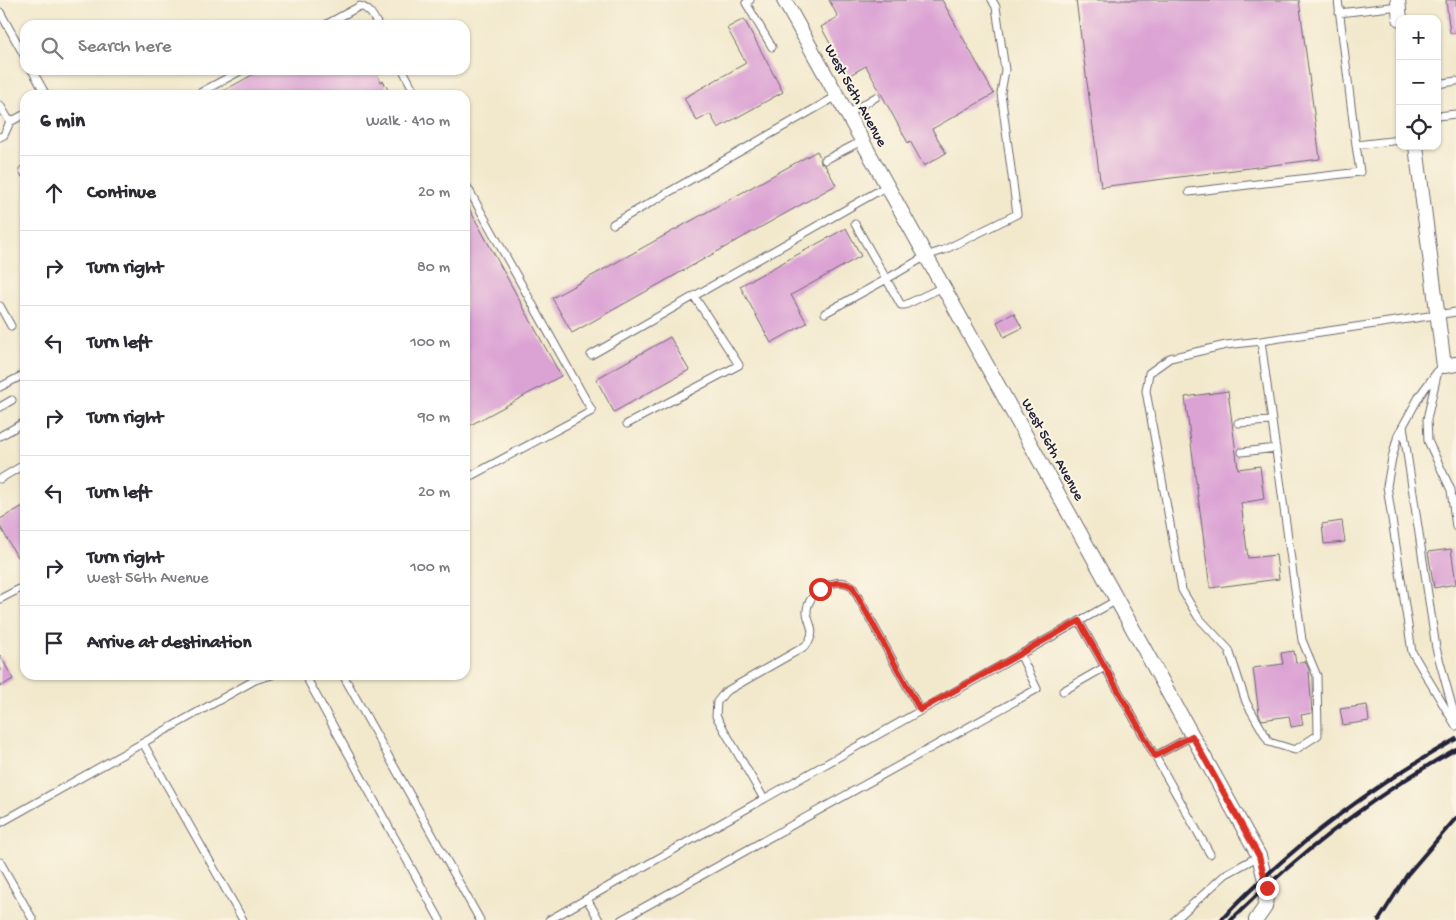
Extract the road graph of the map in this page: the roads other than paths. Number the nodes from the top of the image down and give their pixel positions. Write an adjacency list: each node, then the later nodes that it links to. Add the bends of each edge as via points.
1 (750, 0): 10 (lane, via 746,3)
2 (784, 0): 20 (street, West 56th Avenue)
3 (992, 0): 39 (lane, via 996,7 1005,70 1001,93 1017,214)
4 (1338, 0): 7 (lane)
5 (1399, 8): 7 (lane)
6 (0, 12): 11 (lane)
7 (1339, 13): 31 (lane)
8 (334, 20): 9 (lane, via 360,6 371,12)
9 (375, 20)
10 (772, 47)
11 (20, 48)
12 (35, 75): 17 (lane)
13 (233, 75): 18 (lane)
14 (406, 75): 19 (lane)
15 (1456, 82): 16 (lane)
16 (1441, 84)
17 (43, 90)
18 (205, 90)
19 (413, 90)
20 (837, 96): 23 (street, West 56th Avenue); 37 (lane)
21 (876, 96): 23 (lane)
22 (0, 105): 27 (lane)
23 (847, 114): 30 (street, West 56th Avenue)
24 (1456, 114): 25 (lane)
25 (1441, 116)
26 (20, 117): 27 (lane)
27 (10, 122): 28 (lane)
28 (0, 137)
29 (1396, 140): 31 (lane)
30 (862, 141): 33 (lane); 34 (street, West 56th Avenue)
31 (1356, 145): 36 (lane, via 1360,172)
32 (1417, 150): 46 (street)
33 (825, 160)
34 (887, 186): 39 (street, West 56th Avenue); 42 (lane)
35 (470, 192): 64 (lane, via 592,411)
36 (1189, 192)
37 (613, 224)
38 (855, 224): 40 (lane)
39 (926, 256): 40 (lane); 41 (street, West 56th Avenue)
40 (886, 280): 41 (lane, via 901,305); 45 (lane)
41 (943, 287): 69 (street, West 56th Avenue)
42 (694, 296): 49 (lane); 57 (lane, via 739,365)
43 (0, 306): 47 (lane)
44 (1456, 312): 46 (lane)
45 (825, 313)
46 (1438, 314): 48 (lane); 50 (street)
47 (11, 326)
48 (1261, 341): 55 (lane); 61 (lane, via 1170,358 1149,373 1146,391 1182,590 1198,617 1229,650 1246,702 1269,742 1295,750 1318,735 1317,676 1302,640)
49 (591, 355)
50 (1446, 367): 59 (lane, via 1420,395); 66 (lane, via 1427,419 1428,441 1451,490)
51 (20, 377): 52 (lane)
52 (0, 387)
53 (12, 400): 54 (lane)
54 (0, 407)
55 (1272, 421): 56 (lane); 61 (lane)
56 (1238, 423)
57 (627, 424)
58 (20, 425): 60 (lane)
59 (1403, 426): 78 (lane, via 1436,648); 79 (lane, via 1387,486 1412,652)
60 (0, 436)
61 (1276, 448): 62 (lane)
62 (1242, 452)
63 (20, 467): 65 (lane)
64 (470, 476)
65 (0, 479)
66 (1456, 526)
67 (20, 589): 68 (lane)
68 (0, 599)
69 (1116, 600): 70 (lane); 80 (street, West 56th Avenue)
70 (1079, 621): 71 (lane); 72 (lane)
71 (1020, 654): 77 (lane); 95 (lane, via 1037,689)
72 (1105, 667): 76 (lane); 82 (lane)
73 (255, 680): 81 (lane)
74 (308, 680): 91 (lane)
75 (346, 680): 92 (lane)
76 (1063, 690)
77 (920, 710): 83 (lane); 83 (lane, via 852,586 843,581 820,589 810,600 807,612 812,628 811,639 802,648 725,692 717,702 716,716)
78 (1456, 720)
79 (1456, 726)
80 (1192, 736): 82 (lane); 86 (street, West 56th Avenue)
81 (142, 743): 84 (lane); 90 (lane)
82 (1155, 756): 85 (lane)
83 (764, 799): 88 (lane)
84 (0, 823)
85 (1210, 854)
86 (1259, 856): 96 (lane, via 1226,874); 97 (street, West 56th Avenue, via 1267,888 1265,907)
87 (0, 862): 89 (lane)
88 (587, 898): 93 (lane); 94 (lane)
89 (33, 920)
90 (243, 920)
91 (440, 920)
92 (480, 920)
93 (549, 920)
94 (599, 920)
95 (621, 920)
96 (1175, 920)
97 (1256, 920)

